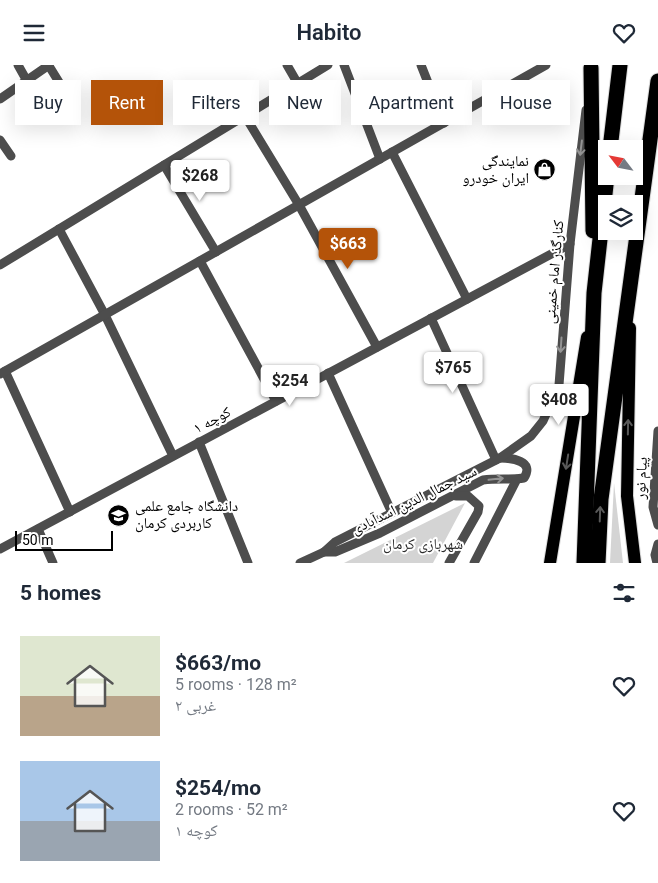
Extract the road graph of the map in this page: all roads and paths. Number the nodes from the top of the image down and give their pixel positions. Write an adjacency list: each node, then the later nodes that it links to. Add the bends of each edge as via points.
1 (18, 65): 10 (street)
2 (49, 65): 11 (street); 12 (street)
3 (287, 65): 13 (street)
4 (328, 65): 14 (street)
5 (344, 65): 27 (street)
6 (421, 65): 15 (street)
7 (546, 65): 19 (street)
8 (620, 65): 24 (highway)
9 (591, 66): 32 (street, کنارگذر امام خمینی, one-way to 32); 37 (highway)
10 (26, 80)
11 (28, 80)
12 (58, 80)
13 (296, 80)
14 (303, 80)
15 (427, 80)
16 (658, 81): 36 (highway)
17 (15, 89): 18 (street)
18 (0, 99)
19 (472, 107)
20 (230, 125): 28 (street)
21 (250, 125): 30 (street)
22 (440, 125): 25 (street)
23 (0, 140): 26 (street)
24 (611, 140)
25 (392, 152): 27 (street); 38 (street)
26 (11, 156)
27 (380, 159): 30 (street)
28 (164, 165): 31 (street); 33 (street)
29 (606, 185): 37 (highway)
30 (298, 205): 33 (street); 41 (street)
31 (59, 229): 35 (street); 39 (street)
32 (570, 243): 38 (street, کوچه ۱); 48 (street, کنارگذر امام خمینی, one-way to 48, via 559,385 543,421 531,436)
33 (216, 252): 34 (street)
34 (200, 261): 39 (street); 44 (street)
35 (0, 265)
36 (630, 284): 65 (highway, one-way to 36, via 601,499); 66 (main road, one-way to 36, via 627,496)
37 (594, 293): 63 (main road, one-way to 63); 64 (highway)
38 (467, 299): 40 (street, کوچه ۱)
39 (105, 315): 42 (street); 47 (street)
40 (431, 318): 41 (street, کوچه ۱); 48 (street)
41 (377, 347): 43 (street, کوچه ۱)
42 (3, 373): 51 (street)
43 (328, 373): 44 (street, کوچه ۱); 52 (street)
44 (276, 401): 46 (street, کوچه ۱)
45 (658, 431): 53 (street, پیام نور, via 653,507)
46 (199, 442): 47 (street, کوچه ۱); 59 (street)
47 (173, 456): 51 (street, کوچه ۱)
48 (498, 459): 49 (street, via 514,458 527,467 524,478); 52 (street, سید جمال الدین اسدآبادی)
49 (517, 479): 50 (street, سید جمال الدین اسدآبادی, one-way to 49, via 483,480); 62 (street)
50 (451, 497): 57 (street, سید جمال الدین اسدآبادی, via 335,553); 61 (street, via 468,496 480,506)
51 (70, 512): 54 (street, کوچه ۱)
52 (392, 513): 57 (street, سید جمال الدین اسدآبادی, via 335,542)
53 (658, 525)
54 (38, 529): 56 (street, کوچه ۱); 58 (street)
55 (658, 544): 67 (street)
56 (0, 549)
57 (324, 552): 60 (street, سید جمال الدین اسدآبادی)
58 (53, 563)
59 (248, 563)
60 (300, 563)
61 (449, 563)
62 (474, 563)
63 (550, 563)
64 (584, 563)
65 (598, 563)
66 (635, 563)
67 (657, 563)

